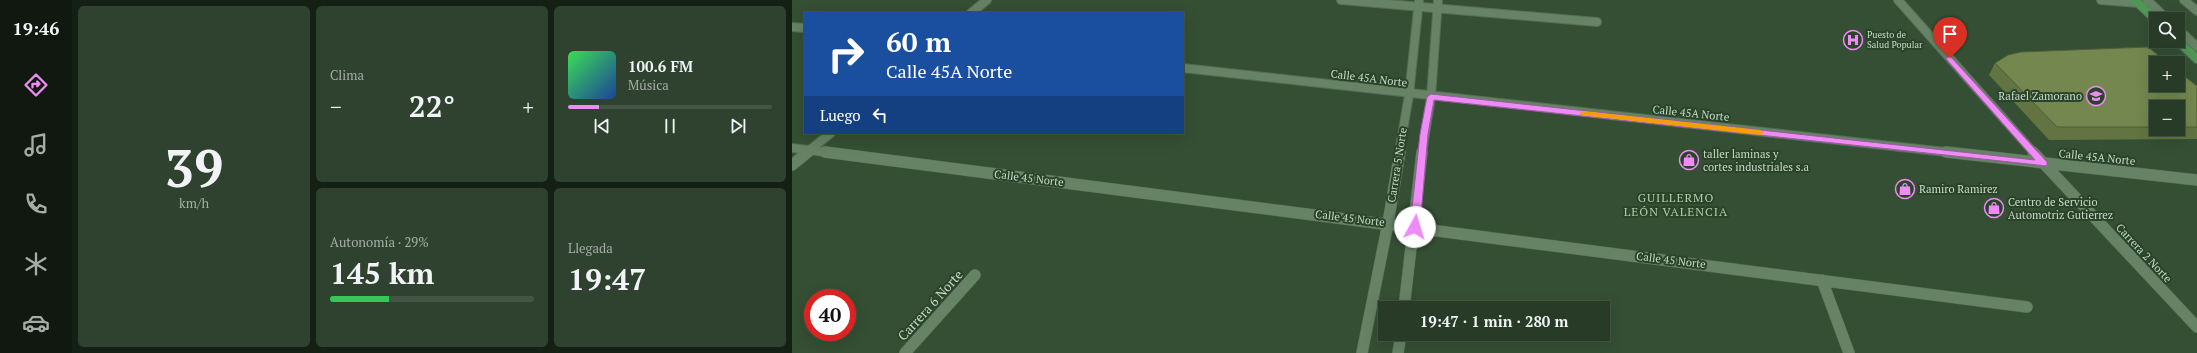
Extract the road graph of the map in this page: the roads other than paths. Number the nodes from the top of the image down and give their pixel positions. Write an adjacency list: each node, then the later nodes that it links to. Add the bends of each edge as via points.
1 (987, 0): 11 (street)
2 (1341, 0): 8 (street)
3 (1898, 0): 27 (street, Carrera 2 Norte)
4 (2100, 0): 7 (street)
5 (2147, 0): 12 (street)
6 (2184, 0): 10 (street)
7 (2137, 1): 13 (main road)
8 (1418, 3): 9 (street); 22 (street, Carrera 5 Norte)
9 (1437, 4): 14 (street); 23 (street, Carrera 5 Norte)
10 (2197, 11)
11 (972, 12)
12 (2160, 12)
13 (2149, 13)
14 (1597, 22)
15 (792, 27): 16 (street)
16 (804, 28)
17 (2185, 36): 18 (street)
18 (2197, 47)
19 (2185, 48): 20 (main road)
20 (2197, 59)
21 (1184, 68): 22 (street, Calle 45A Norte)
22 (1409, 95): 23 (street, Calle 45A Norte); 30 (street, Carrera 5 Norte)
23 (1431, 97): 27 (street, Calle 45A Norte); 31 (street, Carrera 5 Norte, via 1424,134)
24 (830, 134): 26 (street)
25 (792, 148): 26 (street, Calle 45 Norte)
26 (811, 150): 28 (street); 30 (street, Calle 45 Norte)
27 (2043, 164): 29 (street, Calle 45A Norte); 36 (street, Carrera 2 Norte)
28 (792, 165)
29 (2197, 180)
30 (1388, 223): 31 (street, Calle 45 Norte); 39 (street, Carrera 5 Norte)
31 (1415, 227): 33 (street, Calle 45 Norte); 34 (street, Carrera 5 Norte)
32 (975, 275): 38 (street, Carrera 6 Norte)
33 (1822, 280): 35 (street, Calle 45 Norte); 41 (street)
34 (1405, 301)
35 (2027, 307)
36 (2197, 327)
37 (1400, 341): 40 (street)
38 (906, 353)
39 (1362, 353)
40 (1398, 353)
41 (1849, 353)

